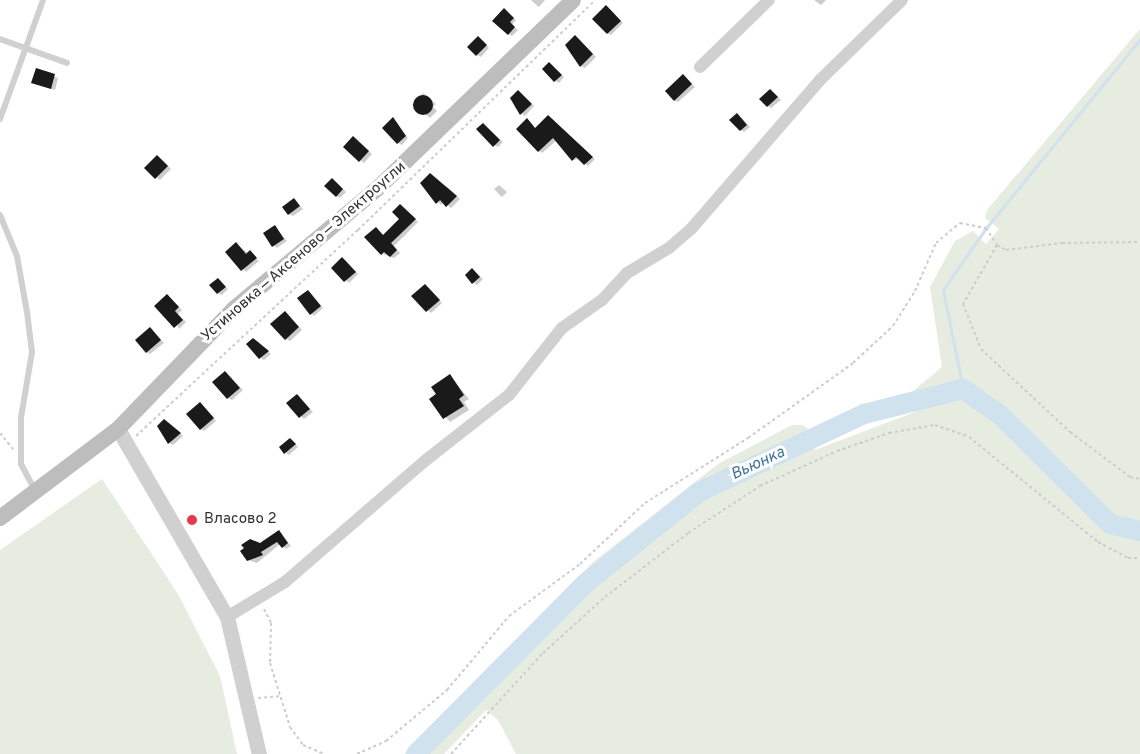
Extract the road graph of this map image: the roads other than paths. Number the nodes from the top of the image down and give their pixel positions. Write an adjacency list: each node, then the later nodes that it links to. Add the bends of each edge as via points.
1 (43, 0): 6 (lane)
2 (573, 0): 11 (main road, Устиновка — Аксеново — Электроугли, via 379,187 235,308)
3 (769, 0): 8 (street)
4 (902, 0): 14 (street, via 819,81 691,229 669,248 627,273 602,300 562,328 509,395 426,460 285,582)
5 (0, 39): 6 (lane)
6 (27, 49): 7 (lane); 9 (lane)
7 (67, 63)
8 (700, 67)
9 (0, 119)
10 (0, 214): 12 (lane, via 21,271 32,352 21,418 21,464)
11 (118, 429): 12 (main road, Устиновка — Аксеново — Электроугли); 14 (street)
12 (37, 493): 13 (main road, Устиновка — Аксеново — Электроугли)
13 (0, 518)
14 (227, 617): 15 (street, via 250,700)
15 (259, 754)

